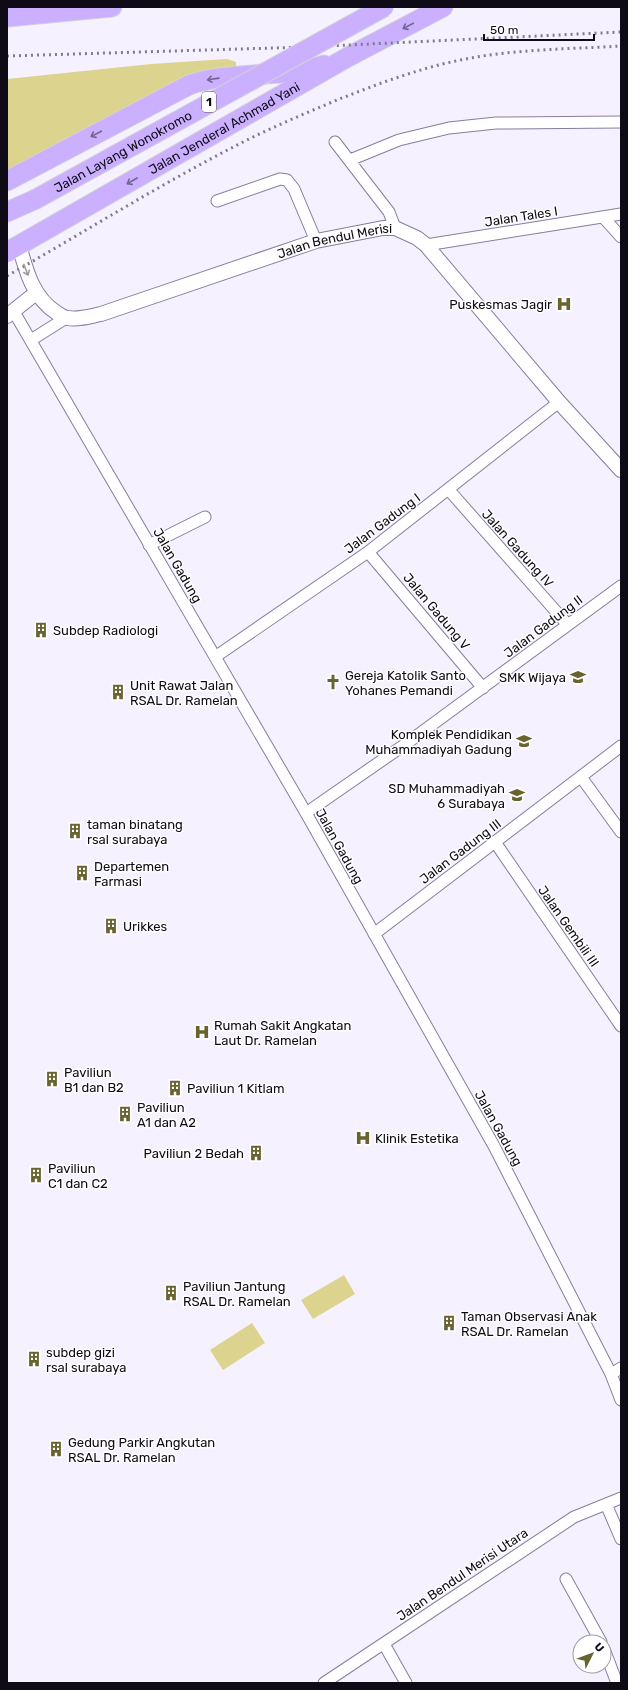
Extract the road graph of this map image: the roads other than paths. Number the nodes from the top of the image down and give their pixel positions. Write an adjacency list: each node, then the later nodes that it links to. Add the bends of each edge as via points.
1 (112, 7): 4 (highway)
2 (384, 7): 11 (highway, Jalan Layang Wonokromo / 1, bridge, via 36,199)
3 (442, 7): 5 (highway, Jalan Jenderal Achmad Yani / 1, one-way to 5)
4 (7, 17)
5 (348, 57): 9 (highway, one-way to 9, via 315,68 213,78 189,85); 18 (highway, Jalan Jenderal Achmad Yani / 1, one-way to 18)
6 (621, 122): 8 (street, via 496,123 449,128 399,140)
7 (336, 142): 8 (street)
8 (350, 160): 14 (street, via 389,212)
9 (7, 182)
10 (217, 200): 16 (street, via 280,179 286,180 294,189)
11 (7, 212)
12 (621, 214): 13 (street, Jalan Tales I)
13 (603, 217): 15 (street); 17 (street, Jalan Tales I)
14 (395, 228): 16 (street, Jalan Bendul Merisi); 17 (street, Jalan Bendul Merisi)
15 (621, 237)
16 (316, 241): 21 (street, Jalan Bendul Merisi, via 101,314 76,319)
17 (426, 245): 23 (street, Jalan Bendul Merisi)
18 (13, 249): 19 (street, one-way to 19, via 25,266)
19 (36, 293): 20 (street); 21 (street, via 48,306)
20 (10, 314): 22 (street, Jalan Gadung)
21 (66, 318): 22 (street)
22 (31, 340): 27 (street, Jalan Gadung)
23 (559, 402): 24 (street, Jalan Bendul Merisi); 25 (street, Jalan Gadung I)
24 (621, 470)
25 (448, 489): 28 (street, Jalan Gadung I); 30 (street, Jalan Gadung IV)
26 (205, 517): 27 (street)
27 (150, 545): 31 (street, Jalan Gadung)
28 (368, 552): 31 (street, Jalan Gadung I); 32 (street, Jalan Gadung V)
29 (621, 586): 30 (street, Jalan Gadung II)
30 (568, 625): 32 (street, Jalan Gadung II)
31 (215, 657): 35 (street, Jalan Gadung)
32 (483, 688): 35 (street, Jalan Gadung II)
33 (621, 746): 34 (street, Jalan Gadung III)
34 (580, 777): 36 (street); 37 (street, Jalan Gadung III)
35 (306, 813): 38 (street, Jalan Gadung)
36 (621, 832)
37 (494, 842): 38 (street, Jalan Gadung III); 39 (street, Jalan Gembili III)
38 (374, 934): 41 (street, Jalan Gadung, via 497,1152)
39 (621, 1026)
40 (621, 1368): 41 (street)
41 (611, 1374): 42 (street, Jalan Gadung)
42 (621, 1400)
43 (621, 1498): 44 (street, Jalan Bendul Merisi Utara)
44 (606, 1504): 45 (street); 48 (street, Jalan Bendul Merisi Utara, via 574,1518 543,1537)
45 (621, 1539)
46 (566, 1579): 47 (street)
47 (597, 1634)
48 (384, 1644): 50 (street, Jalan Bendul Merisi Utara); 51 (street)
49 (612, 1670): 52 (street)
50 (324, 1683)
51 (406, 1683)
52 (617, 1683)

